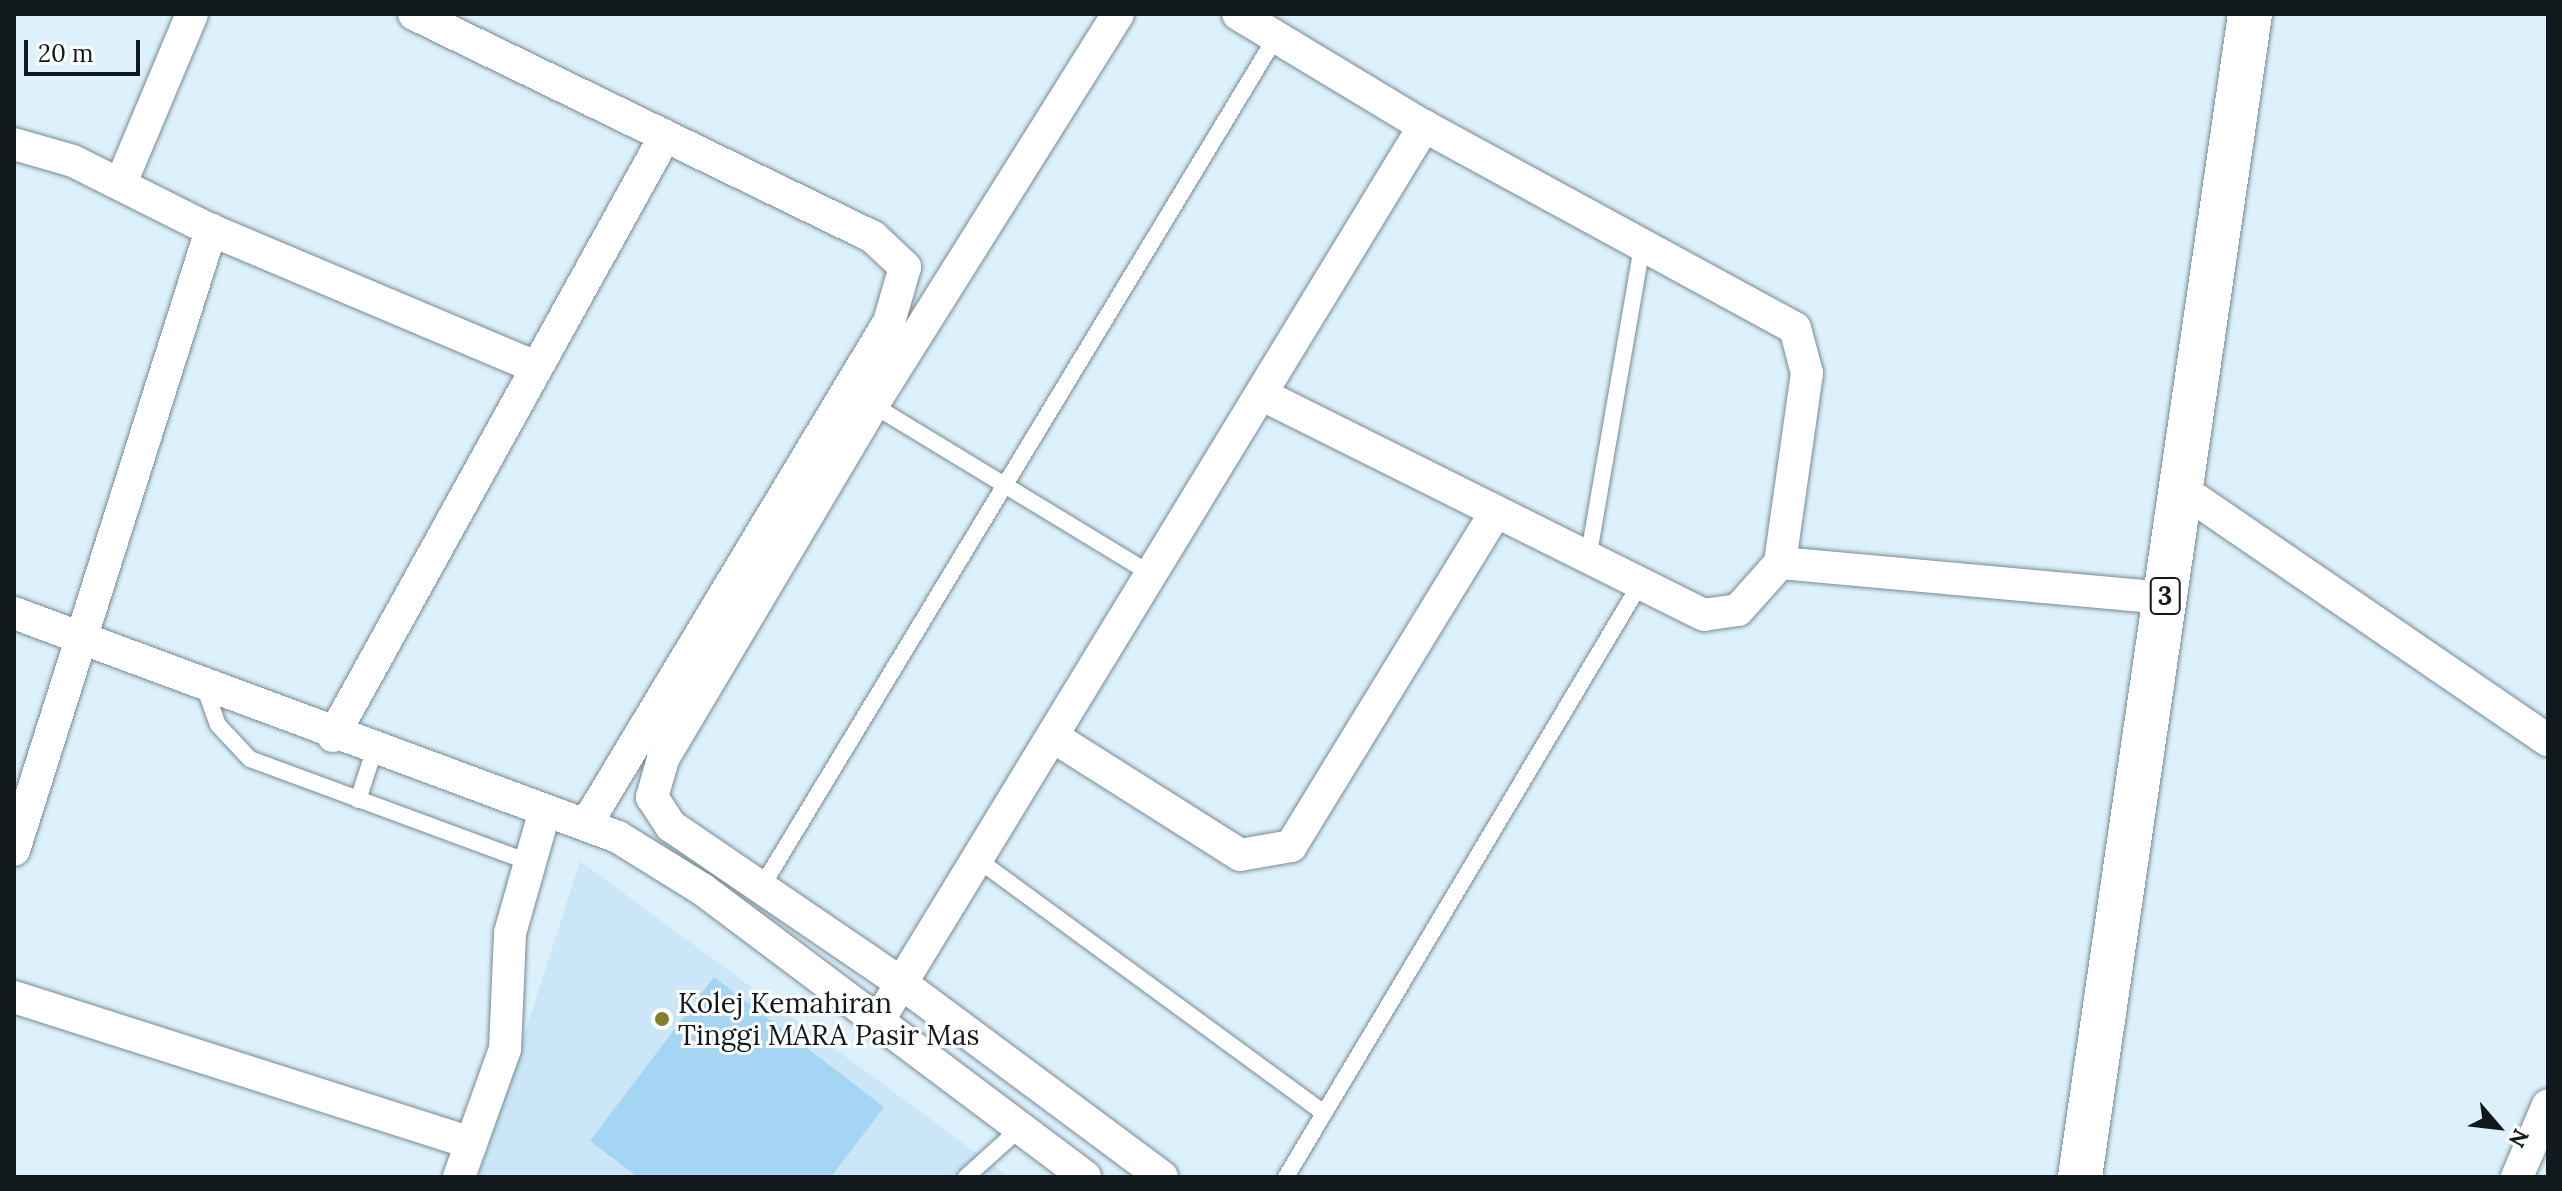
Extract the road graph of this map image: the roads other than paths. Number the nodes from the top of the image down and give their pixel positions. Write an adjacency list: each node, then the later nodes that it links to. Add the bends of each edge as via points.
1 (192, 14): 10 (street)
2 (414, 14): 8 (street)
3 (1118, 14): 15 (street)
4 (1238, 14): 6 (street)
5 (2250, 14): 17 (highway, 3)
6 (1276, 37): 7 (street); 16 (lane)
7 (1424, 126): 12 (street); 14 (street)
8 (665, 136): 13 (street); 33 (street, via 873,237 900,259 906,284)
9 (14, 144): 10 (street)
10 (121, 183): 11 (street)
11 (211, 230): 13 (street); 25 (street)
12 (1643, 241): 19 (lane); 20 (street, via 1782,316 1804,347 1807,373)
13 (536, 367): 27 (street)
14 (1261, 394): 18 (street); 21 (street)
15 (873, 405): 16 (lane); 37 (street, via 654,780 661,817)
16 (1005, 485): 21 (lane); 37 (lane)
17 (2181, 489): 23 (highway, 3); 29 (street)
18 (1496, 512): 19 (street); 28 (street, via 1291,846 1240,855)
19 (1588, 559): 22 (street)
20 (1780, 563): 22 (street, via 1738,610 1722,616 1695,612); 23 (street)
21 (1151, 574): 28 (street)
22 (1639, 586): 42 (lane)
23 (2165, 598): 50 (highway, 3)
24 (14, 613): 25 (street)
25 (81, 639): 26 (street); 34 (street)
26 (204, 686): 27 (street); 31 (lane, via 218,725 242,754)
27 (333, 736): 30 (street)
28 (1052, 736): 35 (street)
29 (2548, 740)
30 (374, 751): 31 (lane); 32 (street)
31 (358, 800): 36 (lane)
32 (544, 814): 33 (street); 36 (street)
33 (587, 823): 40 (street, via 702,889)
34 (14, 850)
35 (977, 859): 38 (street); 42 (lane)
36 (529, 862): 44 (street, via 510,933 505,1049)
37 (761, 888): 38 (street)
38 (901, 983): 40 (street); 48 (street)
39 (14, 997): 44 (street)
40 (877, 1023): 43 (street)
41 (2548, 1105): 51 (street)
42 (1324, 1113): 49 (lane)
43 (1017, 1131): 46 (lane); 47 (street)
44 (471, 1143): 45 (street)
45 (459, 1177)
46 (966, 1177)
47 (1085, 1177)
48 (1162, 1177)
49 (1286, 1177)
50 (2080, 1177)
51 (2517, 1177)

